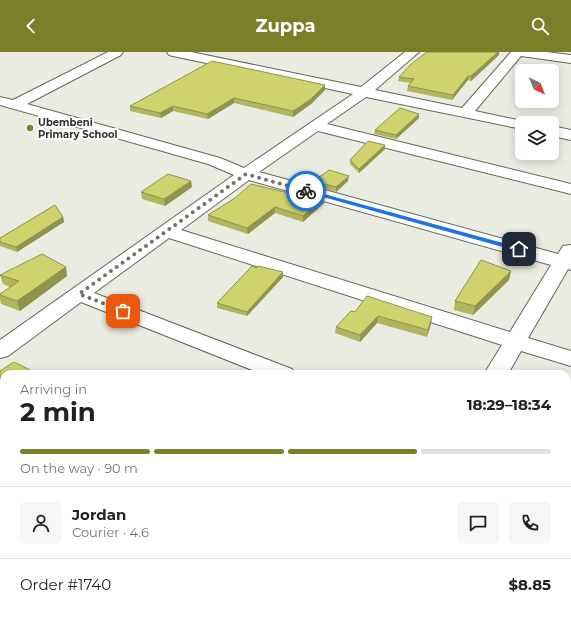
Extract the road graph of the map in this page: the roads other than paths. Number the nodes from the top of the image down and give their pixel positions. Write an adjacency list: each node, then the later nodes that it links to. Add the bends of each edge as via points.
1 (117, 52): 7 (street)
2 (173, 52): 6 (street)
3 (413, 52): 6 (street)
4 (518, 52): 5 (street); 8 (street)
5 (571, 59)
6 (364, 92): 8 (street); 10 (street)
7 (8, 103): 13 (street, via 214,161)
8 (465, 113): 9 (street)
9 (515, 124)
10 (314, 126): 13 (street); 14 (street)
11 (559, 132): 12 (street)
12 (571, 135)
13 (246, 174): 15 (street); 16 (street)
14 (571, 189)
15 (166, 231): 17 (street); 18 (street)
16 (569, 258): 18 (street)
17 (79, 294): 19 (street); 21 (street)
18 (516, 341): 20 (street); 22 (street)
19 (0, 351)
20 (571, 359)
21 (274, 370)
22 (498, 370)

